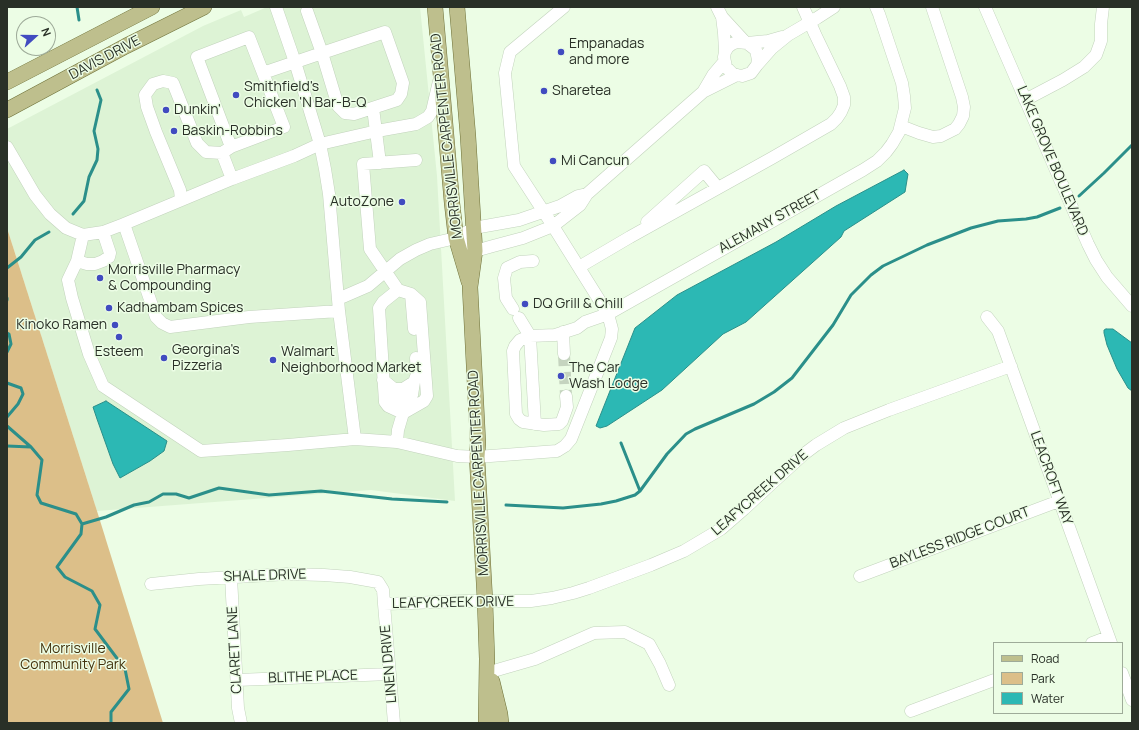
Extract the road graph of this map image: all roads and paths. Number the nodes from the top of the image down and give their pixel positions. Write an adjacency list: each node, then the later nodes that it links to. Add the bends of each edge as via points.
1 (152, 7): 25 (main road, DAVIS DRIVE)
2 (204, 7): 29 (main road, DAVIS DRIVE)
3 (276, 7): 20 (street)
4 (434, 7): 22 (main road, MORRISVILLE CARPENTER ROAD)
5 (457, 7): 44 (main road, MORRISVILLE CARPENTER ROAD)
6 (564, 7): 41 (street, via 510,52 505,73 514,166)
7 (803, 7): 15 (street)
8 (834, 7): 15 (street)
9 (876, 7): 30 (street, ALEMANY STREET, via 902,83 905,108)
10 (932, 7): 30 (street, via 962,97 963,116 955,129 941,136 919,133)
11 (985, 7): 27 (street, LAKE GROVE BOULEVARD)
12 (1103, 7): 27 (street, via 1101,41 1096,55 1084,67)
13 (307, 11): 18 (street)
14 (720, 12): 17 (street); 19 (street)
15 (809, 23): 16 (street); 38 (street, via 844,97 841,112 831,124)
16 (788, 34): 17 (street, via 768,41); 21 (street)
17 (746, 42): 19 (street, via 732,44 728,47); 21 (street, via 756,50)
18 (322, 53): 20 (street); 28 (street, via 338,106 345,113 354,114); 28 (street, via 385,32 403,83 397,100)
19 (725, 57): 24 (street, via 728,71); 26 (street)
20 (295, 62): 23 (street); 32 (street)
21 (757, 65): 24 (street, via 751,73)
22 (440, 72): 31 (street, via 432,111 428,117 416,124); 48 (main road, MORRISVILLE CARPENTER ROAD)
23 (263, 73): 34 (street, via 284,127); 34 (street, via 249,37 197,57)
24 (737, 76): 26 (street)
25 (7, 82)
26 (703, 92): 39 (street)
27 (1025, 100): 58 (street, LAKE GROVE BOULEVARD, via 1096,260)
28 (373, 108): 31 (street)
29 (7, 110)
30 (901, 126): 59 (street, ALEMANY STREET, via 896,138 877,161)
31 (377, 131): 32 (street); 36 (street)
32 (320, 144): 37 (street); 57 (street, via 329,194)
33 (7, 147): 46 (street, via 35,195 50,214 66,228)
34 (227, 150): 37 (street); 40 (street, via 206,152 197,143 172,83 162,81 153,84 145,95 147,108 180,190)
35 (416, 160): 36 (street)
36 (380, 163): 53 (street, via 363,164 370,249)
37 (232, 179): 40 (street)
38 (718, 188): 47 (street); 47 (street, via 704,171)
39 (588, 194): 41 (street); 43 (street, via 580,205)
40 (181, 200): 42 (street)
41 (544, 212): 43 (street); 44 (street, via 519,220)
42 (124, 224): 45 (street); 57 (street, via 156,317 170,327)
43 (553, 226): 49 (street, via 523,238); 52 (street)
44 (474, 228): 48 (street); 49 (main road, MORRISVILLE CARPENTER ROAD)
45 (103, 232): 46 (street); 50 (street, via 110,253 108,257 103,262 95,264)
46 (83, 235): 50 (street)
47 (630, 236): 52 (street)
48 (456, 238): 49 (street); 53 (street, via 416,250); 54 (main road, MORRISVILLE CARPENTER ROAD)
49 (475, 251): 54 (main road, MORRISVILLE CARPENTER ROAD)
50 (77, 261): 69 (street, via 68,280 89,354 103,386 201,451)
51 (533, 261): 62 (street, via 520,262 507,268 504,278 506,298)
52 (579, 267): 59 (street)
53 (385, 271): 55 (street); 57 (street)
54 (470, 286): 71 (main road, MORRISVILLE CARPENTER ROAD)
55 (398, 290): 56 (street); 65 (street, via 379,308)
56 (411, 294): 65 (street, via 417,374 414,382 403,389); 67 (street, via 420,302 427,396 424,401)
57 (339, 305): 69 (street)
58 (1132, 306)
59 (608, 314): 61 (street, ALEMANY STREET); 71 (street, via 612,329 611,338 571,439 565,446 557,451)
60 (987, 317): 64 (street, LEACROFT WAY, via 998,331)
61 (562, 332): 62 (street, ALEMANY STREET, via 555,335); 63 (street)
62 (530, 336): 68 (street); 68 (street, via 520,340 513,352 515,406 519,419)
63 (564, 354)
64 (1011, 366): 72 (street, LEACROFT WAY); 77 (street, LEAFYCREEK DRIVE, via 865,419 835,434 804,454 721,529 669,558 573,593 531,601)
65 (384, 386): 67 (street, via 385,402)
66 (566, 396): 68 (street, via 567,407 559,424)
67 (403, 413): 70 (street)
68 (535, 424)
69 (355, 439): 70 (street)
70 (397, 442): 71 (street, via 457,456)
71 (477, 457): 77 (main road, MORRISVILLE CARPENTER ROAD)
72 (1059, 501): 73 (street, BAYLESS RIDGE COURT); 79 (street, LEACROFT WAY)
73 (860, 576)
74 (231, 577): 75 (street, SHALE DRIVE, via 324,575); 76 (street, SHALE DRIVE); 84 (street, CLARET LANE)
75 (378, 582): 78 (street, LINEN DRIVE, via 383,590)
76 (151, 584)
77 (485, 601): 78 (street, LEAFYCREEK DRIVE); 81 (main road, MORRISVILLE CARPENTER ROAD)
78 (384, 604): 82 (street, LINEN DRIVE)
79 (1109, 640): 80 (street)
80 (1098, 642)
81 (488, 666): 86 (street, via 535,659 594,634 624,632 649,644); 91 (main road, MORRISVILLE CARPENTER ROAD); 92 (main road, MORRISVILLE CARPENTER ROAD)
82 (390, 674): 84 (street, BLITHE PLACE); 90 (street, LINEN DRIVE)
83 (1123, 676): 87 (street)
84 (236, 680): 89 (street, CLARET LANE)
85 (993, 680): 88 (street)
86 (669, 685)
87 (1132, 700)
88 (911, 711)
89 (241, 723)
90 (394, 723)
91 (486, 723)
92 (501, 723)

